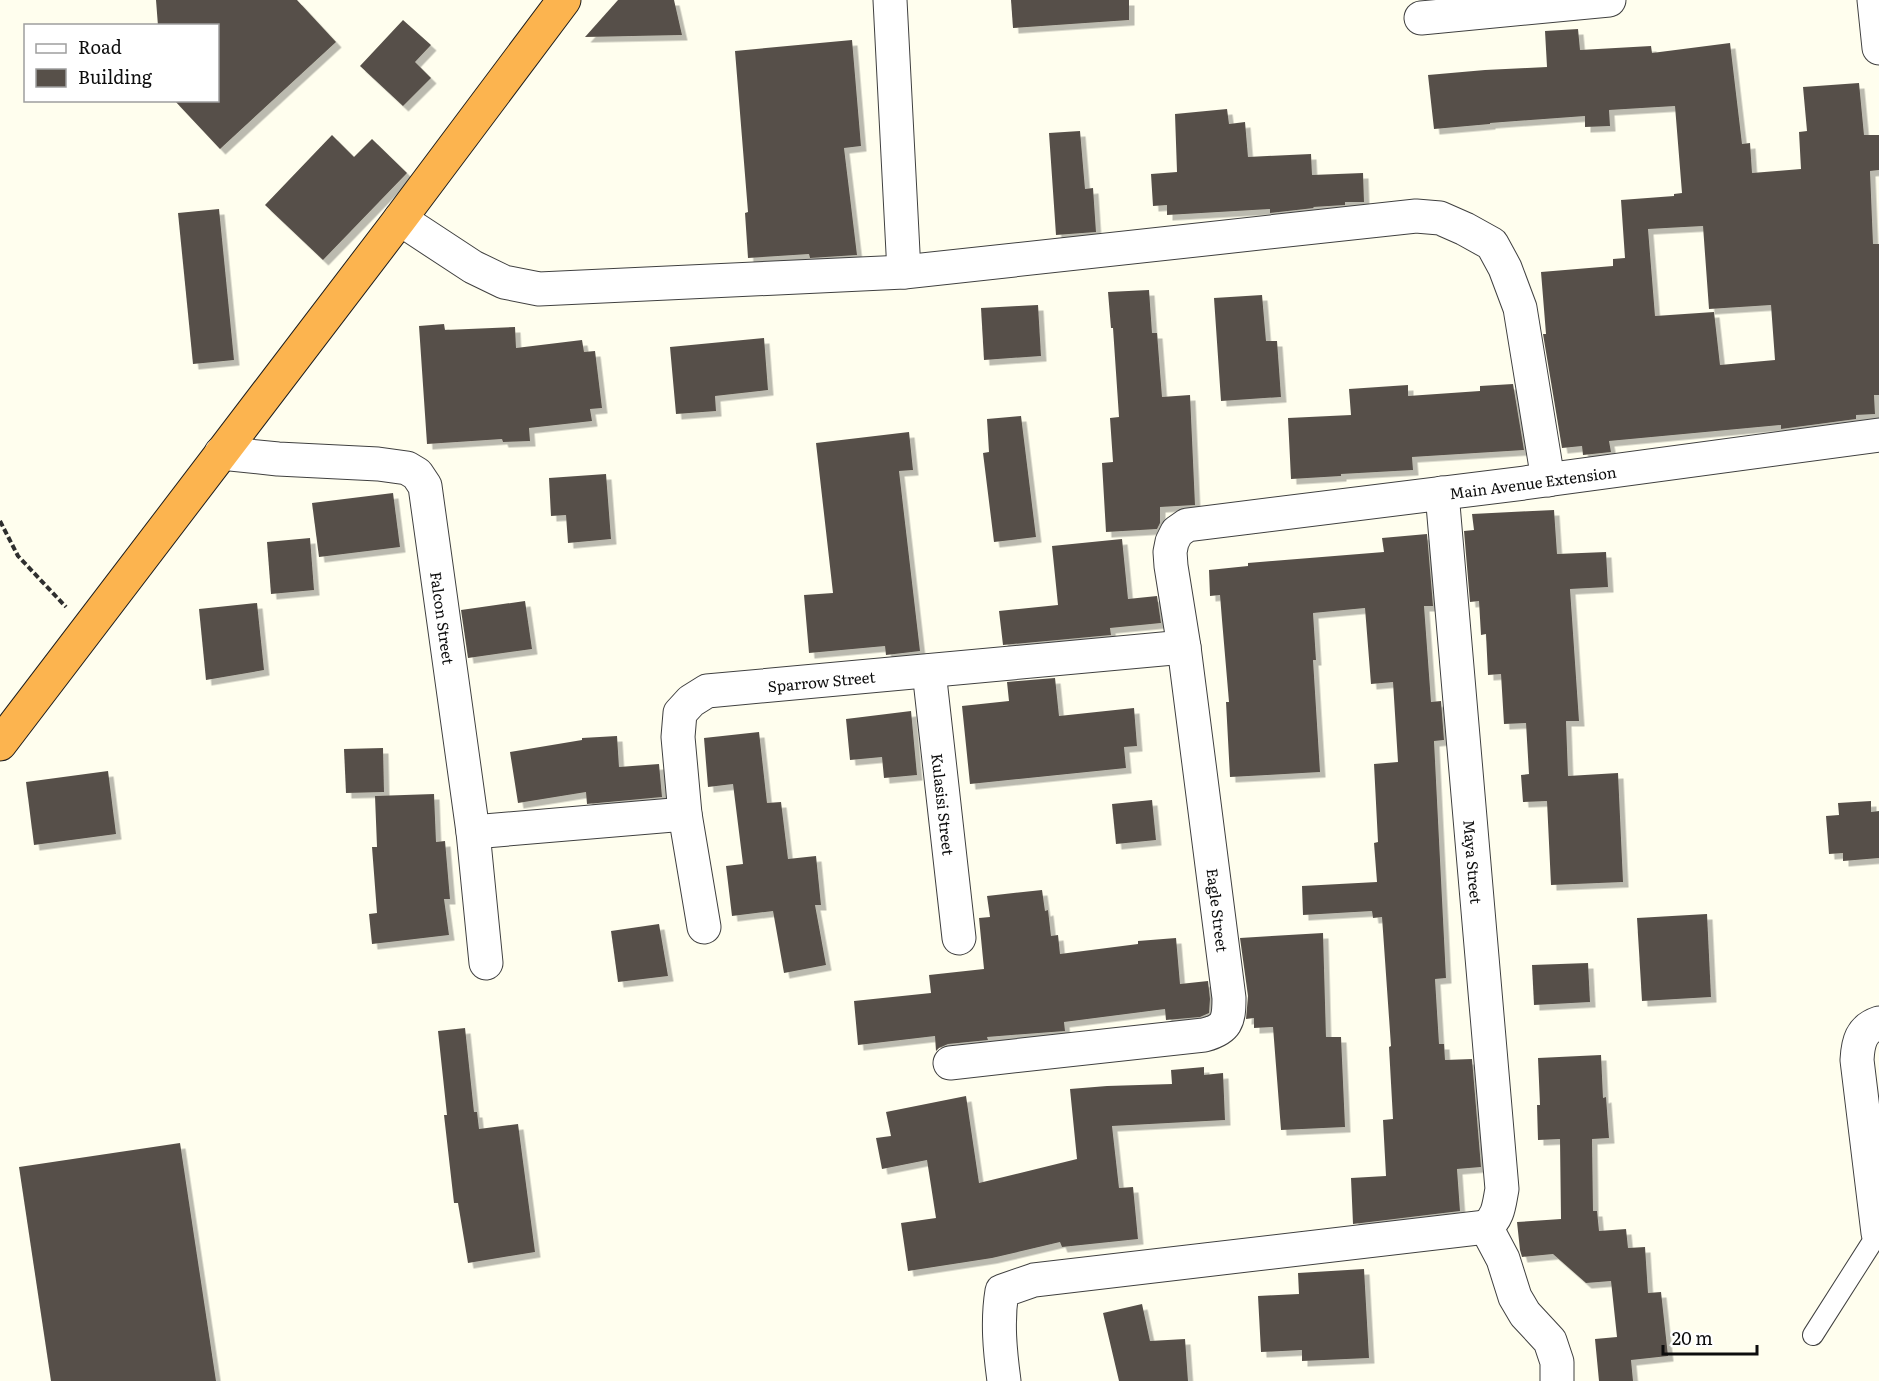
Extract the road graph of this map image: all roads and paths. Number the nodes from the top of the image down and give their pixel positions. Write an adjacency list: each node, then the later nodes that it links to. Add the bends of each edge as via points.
1 (564, 0): 7 (highway)
2 (890, 0): 8 (street)
3 (1609, 0): 5 (street)
4 (1874, 0): 6 (street)
5 (1421, 18)
6 (1879, 48)
7 (400, 219): 8 (street, via 473,267 504,282 539,289); 10 (highway)
8 (904, 272): 11 (street, via 1416,216 1440,218 1492,244 1505,268 1520,308)
9 (1879, 435): 11 (street, Main Avenue Extension)
10 (221, 453): 15 (highway); 20 (street, Falcon Street, via 407,468 425,486)
11 (1548, 480): 12 (street, Main Avenue Extension)
12 (1442, 493): 14 (street, Main Avenue Extension); 26 (street, Maya Street, via 1502,1189 1497,1215)
13 (0, 521): 15 (path, via 18,556)
14 (1187, 525): 16 (street, Eagle Street, via 1177,532 1170,552)
15 (87, 629): 18 (highway)
16 (1184, 647): 17 (street, Sparrow Street); 25 (street, Eagle Street, via 1229,998 1229,1015 1224,1025 1204,1035)
17 (928, 670): 19 (street, Sparrow Street, via 707,691 680,713 678,737); 22 (street, Kulasisi Street)
18 (0, 744)
19 (685, 814): 20 (street); 21 (street, Sparrow Street)
20 (473, 832): 23 (street, Falcon Street)
21 (704, 927)
22 (959, 938)
23 (486, 963)
24 (1879, 1023): 27 (street, via 1863,1033 1857,1060)
25 (950, 1064)
26 (1486, 1227): 29 (street, via 1034,1280 1002,1291 999,1310); 30 (street, via 1503,1259 1515,1297 1550,1341 1557,1362)
27 (1878, 1233): 28 (lane)
28 (1814, 1335)
29 (1004, 1381)
30 (1557, 1381)

